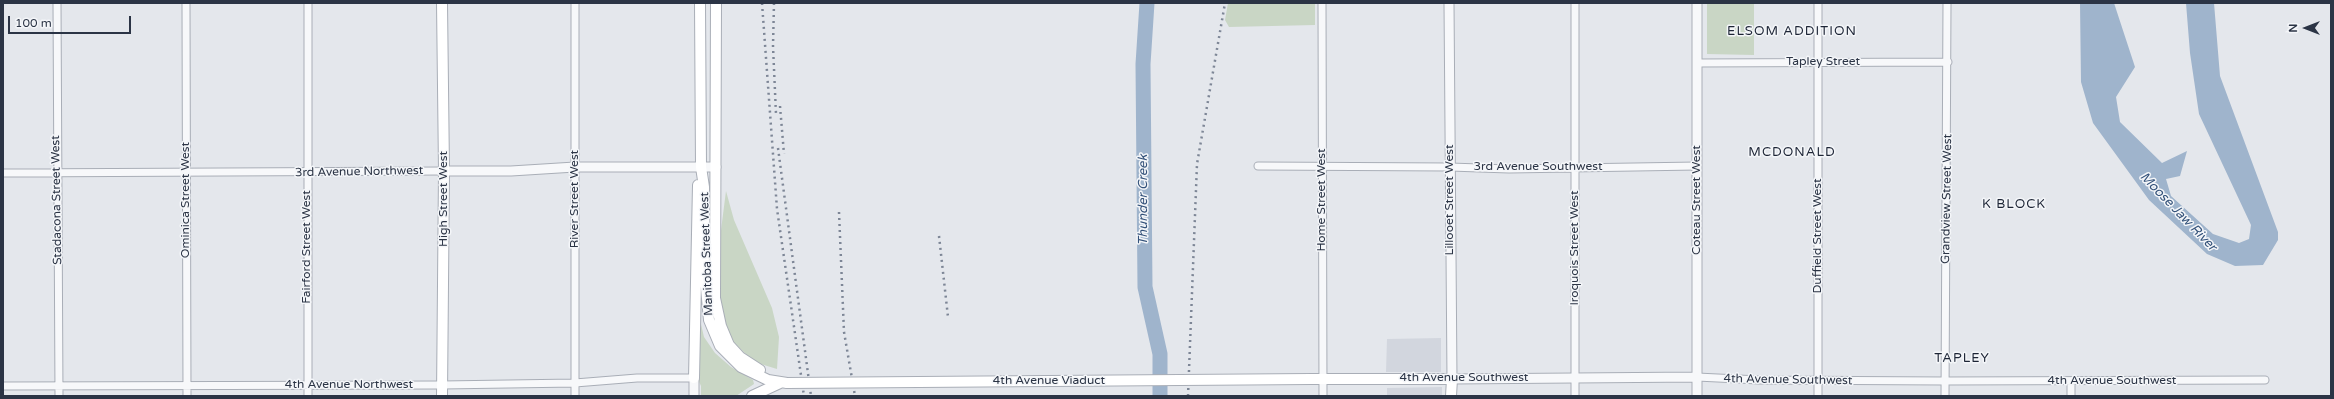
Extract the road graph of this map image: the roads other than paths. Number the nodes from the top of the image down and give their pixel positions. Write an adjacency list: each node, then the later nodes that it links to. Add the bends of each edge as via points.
1 (57, 3): 29 (street, Stadacona Street West)
2 (186, 3): 25 (street, Ominica Street West)
3 (308, 3): 27 (street, Fairford Street West)
4 (442, 3): 26 (main road, High Street West)
5 (575, 3): 20 (street, River Street West)
6 (700, 3): 21 (main road, Manitoba Street West)
7 (716, 3): 22 (main road, Manitoba Street West)
8 (1322, 3): 23 (street, Home Street West)
9 (1449, 3): 24 (street, Lillooet Street West)
10 (1575, 3): 18 (street, Iroquois Street West)
11 (1697, 3): 16 (street, Coteau Street West)
12 (1818, 3): 14 (street, Duffield Street West)
13 (1947, 3): 15 (street, Grandview Street West)
14 (1818, 62): 15 (street, Tapley Street); 16 (street, Tapley Street); 37 (street, Duffield Street West)
15 (1948, 62): 39 (street, Grandview Street West)
16 (1697, 63): 19 (street, Coteau Street West)
17 (1258, 166): 23 (street, 3rd Avenue Southwest)
18 (1575, 166): 19 (street, 3rd Avenue Southwest); 24 (street, 3rd Avenue Southwest, via 1509,169); 32 (street, Iroquois Street West)
19 (1697, 166): 30 (street, Coteau Street West)
20 (575, 167): 21 (street, 3rd Avenue Northwest); 26 (street, 3rd Avenue Northwest, via 511,171); 40 (street, River Street West)
21 (701, 167): 22 (street, 3rd Avenue Northwest); 31 (main road, via 698,187); 41 (main road, Manitoba Street West, via 704,187 705,277 709,320 713,333 726,354 741,367 758,377)
22 (716, 167): 41 (main road, Manitoba Street West, via 714,285 721,326 729,345 740,357)
23 (1322, 167): 24 (street, 3rd Avenue Southwest); 34 (street, Home Street West)
24 (1450, 167): 35 (street, Lillooet Street West)
25 (185, 171): 27 (street, 3rd Avenue Northwest); 29 (street, 3rd Avenue Northwest); 43 (street, Ominica Street West)
26 (444, 171): 27 (street, 3rd Avenue Northwest); 45 (main road, High Street West)
27 (307, 172): 44 (street, Fairford Street West)
28 (3, 173): 29 (street, 3rd Avenue Northwest)
29 (56, 173): 42 (street, Stadacona Street West)
30 (1697, 377): 32 (street, 4th Avenue Southwest); 37 (street, 4th Avenue Southwest); 57 (street, Coteau Street West)
31 (694, 378): 40 (street, 4th Avenue Northwest, via 637,378); 52 (street)
32 (1575, 378): 35 (street, 4th Avenue Southwest); 56 (street, Iroquois Street West)
33 (1311, 379): 34 (main road, 4th Avenue Southwest); 41 (main road, 4th Avenue Viaduct, bridge)
34 (1323, 379): 35 (main road, 4th Avenue Southwest); 54 (street, Home Street West)
35 (1452, 379): 55 (main road, Lillooet Street West)
36 (2265, 380): 38 (street, 4th Avenue Southwest)
37 (1818, 381): 39 (street, 4th Avenue Southwest); 58 (street, Duffield Street West)
38 (2071, 381): 39 (street, 4th Avenue Southwest); 60 (street)
39 (1945, 382): 59 (street, Grandview Street West)
40 (575, 383): 45 (street, 4th Avenue Northwest); 51 (street, River Street West)
41 (783, 383): 53 (main road)
42 (59, 384): 43 (street, 4th Avenue Northwest); 46 (street, 4th Avenue Northwest); 47 (street, Stadacona Street West)
43 (187, 384): 44 (street, 4th Avenue Northwest); 48 (street, Ominica Street West)
44 (308, 384): 45 (street, 4th Avenue Northwest); 49 (street, Fairford Street West)
45 (442, 385): 50 (main road, High Street West)
46 (3, 386)
47 (59, 396)
48 (187, 396)
49 (308, 396)
50 (442, 396)
51 (575, 396)
52 (694, 396)
53 (752, 396)
54 (1323, 396)
55 (1451, 396)
56 (1574, 396)
57 (1697, 396)
58 (1818, 396)
59 (1945, 396)
60 (2071, 396)

